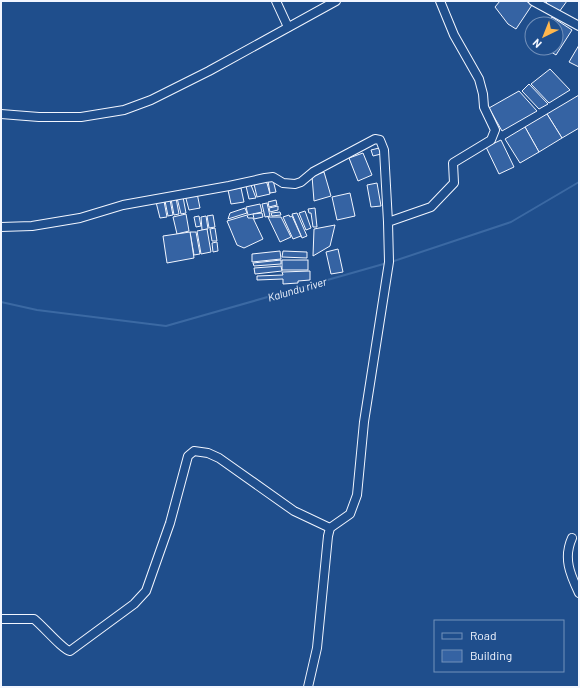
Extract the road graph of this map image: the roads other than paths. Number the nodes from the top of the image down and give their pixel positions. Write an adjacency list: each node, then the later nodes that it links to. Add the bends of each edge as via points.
1 (276, 1): 6 (street)
2 (336, 1): 6 (street)
3 (440, 1): 8 (street, via 454,35 479,79 484,94 484,107 495,130 491,140 453,164 454,183 431,207)
4 (534, 1): 5 (street)
5 (579, 26)
6 (288, 27): 7 (street, via 209,71 151,100 124,110 81,117)
7 (1, 114)
8 (388, 222): 9 (street, via 384,150 380,140 371,140 294,184 283,183 273,177 265,178 123,205 80,218 32,226); 10 (street, via 389,262 364,422 356,495 350,514)
9 (1, 227)
10 (330, 528): 13 (street, via 294,511 219,458 194,451 188,456 170,523 149,586 134,604 70,651 64,649 34,619); 14 (street, via 317,648)
11 (572, 538): 12 (street, via 566,557)
12 (579, 593)
13 (1, 619)
14 (308, 687)

